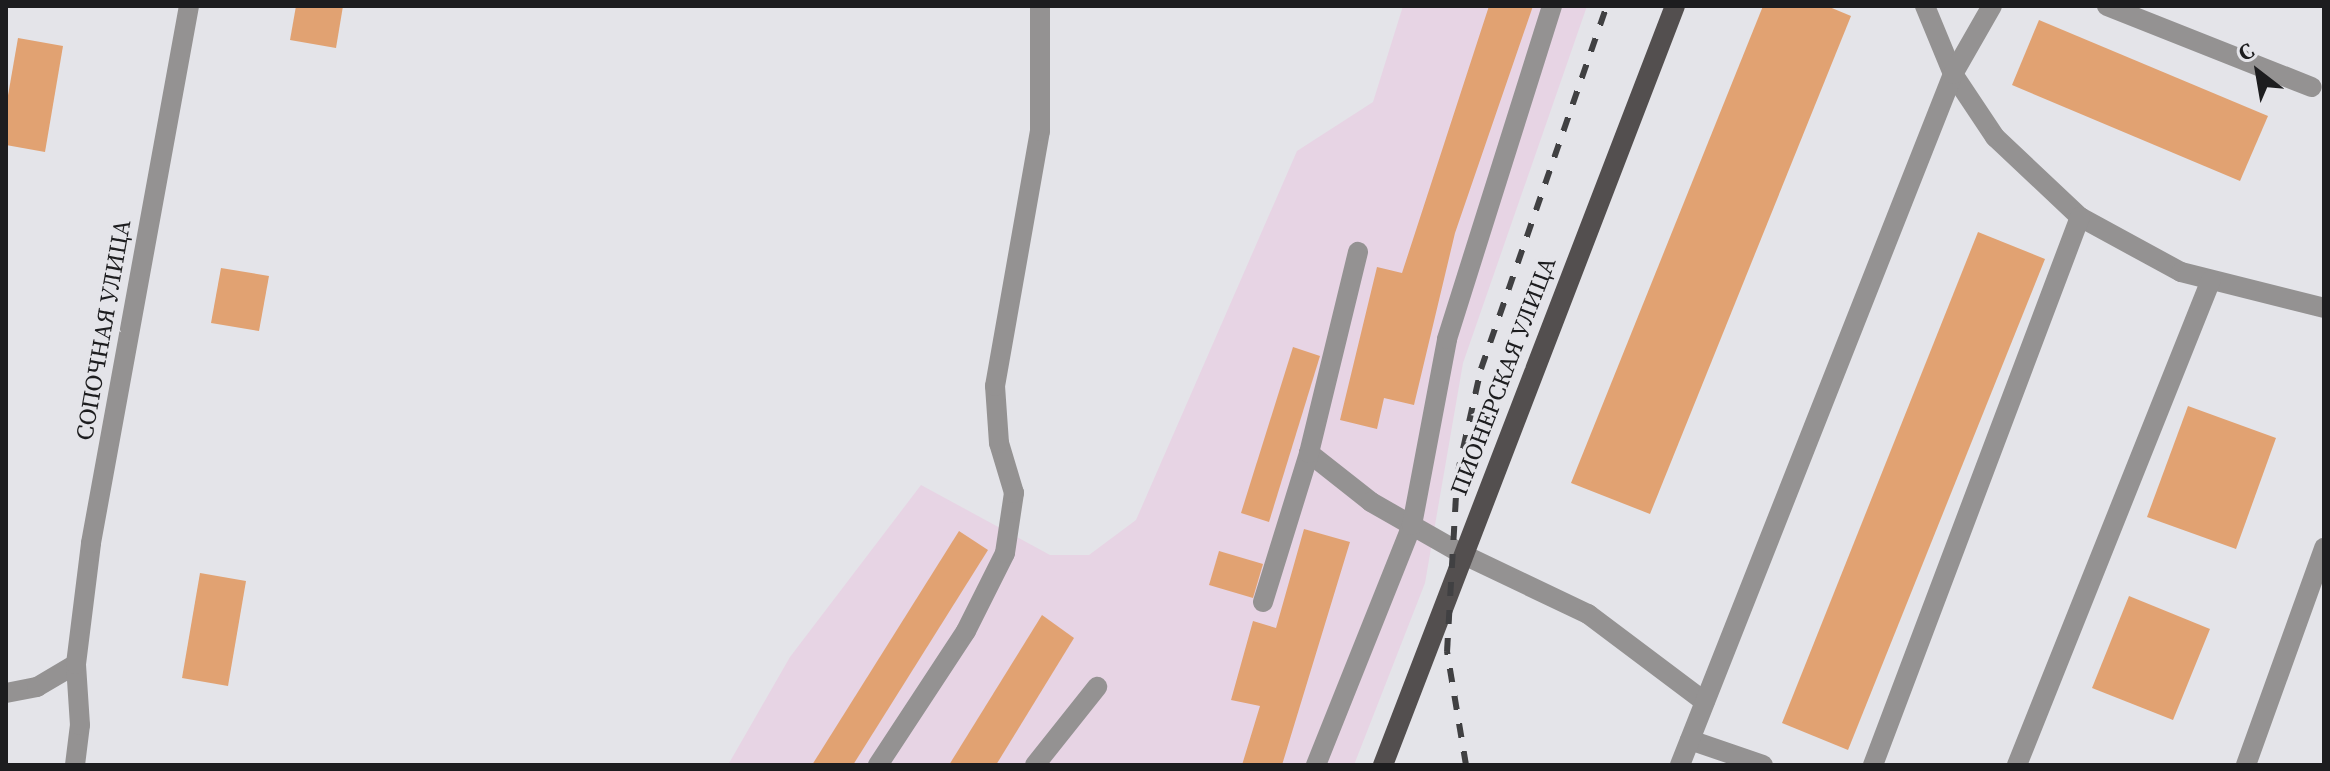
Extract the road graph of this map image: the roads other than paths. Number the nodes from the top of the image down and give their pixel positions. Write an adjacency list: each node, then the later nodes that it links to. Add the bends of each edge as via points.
1 (189, 6): 19 (street, СОПОЧНАЯ УЛИЦА, via 91,543)
2 (1040, 6): 25 (street, via 1040,131 995,386 999,443 1014,493 1005,553 966,631)
3 (1552, 6): 15 (street, via 1447,339)
4 (1675, 6): 17 (main road, ПИОНЕРСКАЯ УЛИЦА)
5 (1925, 6): 8 (street)
6 (1992, 6): 8 (street)
7 (2107, 6): 9 (street)
8 (1953, 74): 10 (street, via 1995,137); 22 (street)
9 (2312, 87)
10 (2080, 217): 12 (street, via 2181,272); 31 (street)
11 (1358, 252): 14 (street)
12 (2211, 280): 13 (street); 32 (street)
13 (2324, 308)
14 (1309, 453): 15 (street, via 1371,502); 18 (street)
15 (1412, 525): 17 (street); 27 (street)
16 (2324, 548): 33 (street)
17 (1462, 554): 22 (street, via 1588,614); 28 (main road, ПИОНЕРСКАЯ УЛИЦА)
18 (1263, 602)
19 (76, 664): 21 (street, via 37,687); 24 (street, СОПОЧНАЯ УЛИЦА, via 80,725)
20 (1097, 687): 26 (street)
21 (6, 693)
22 (1705, 702): 23 (street)
23 (1690, 740): 29 (street); 30 (street)
24 (75, 765)
25 (878, 765)
26 (1035, 765)
27 (1316, 765)
28 (1383, 765)
29 (1680, 765)
30 (1763, 765)
31 (1873, 765)
32 (2017, 765)
33 (2246, 765)

